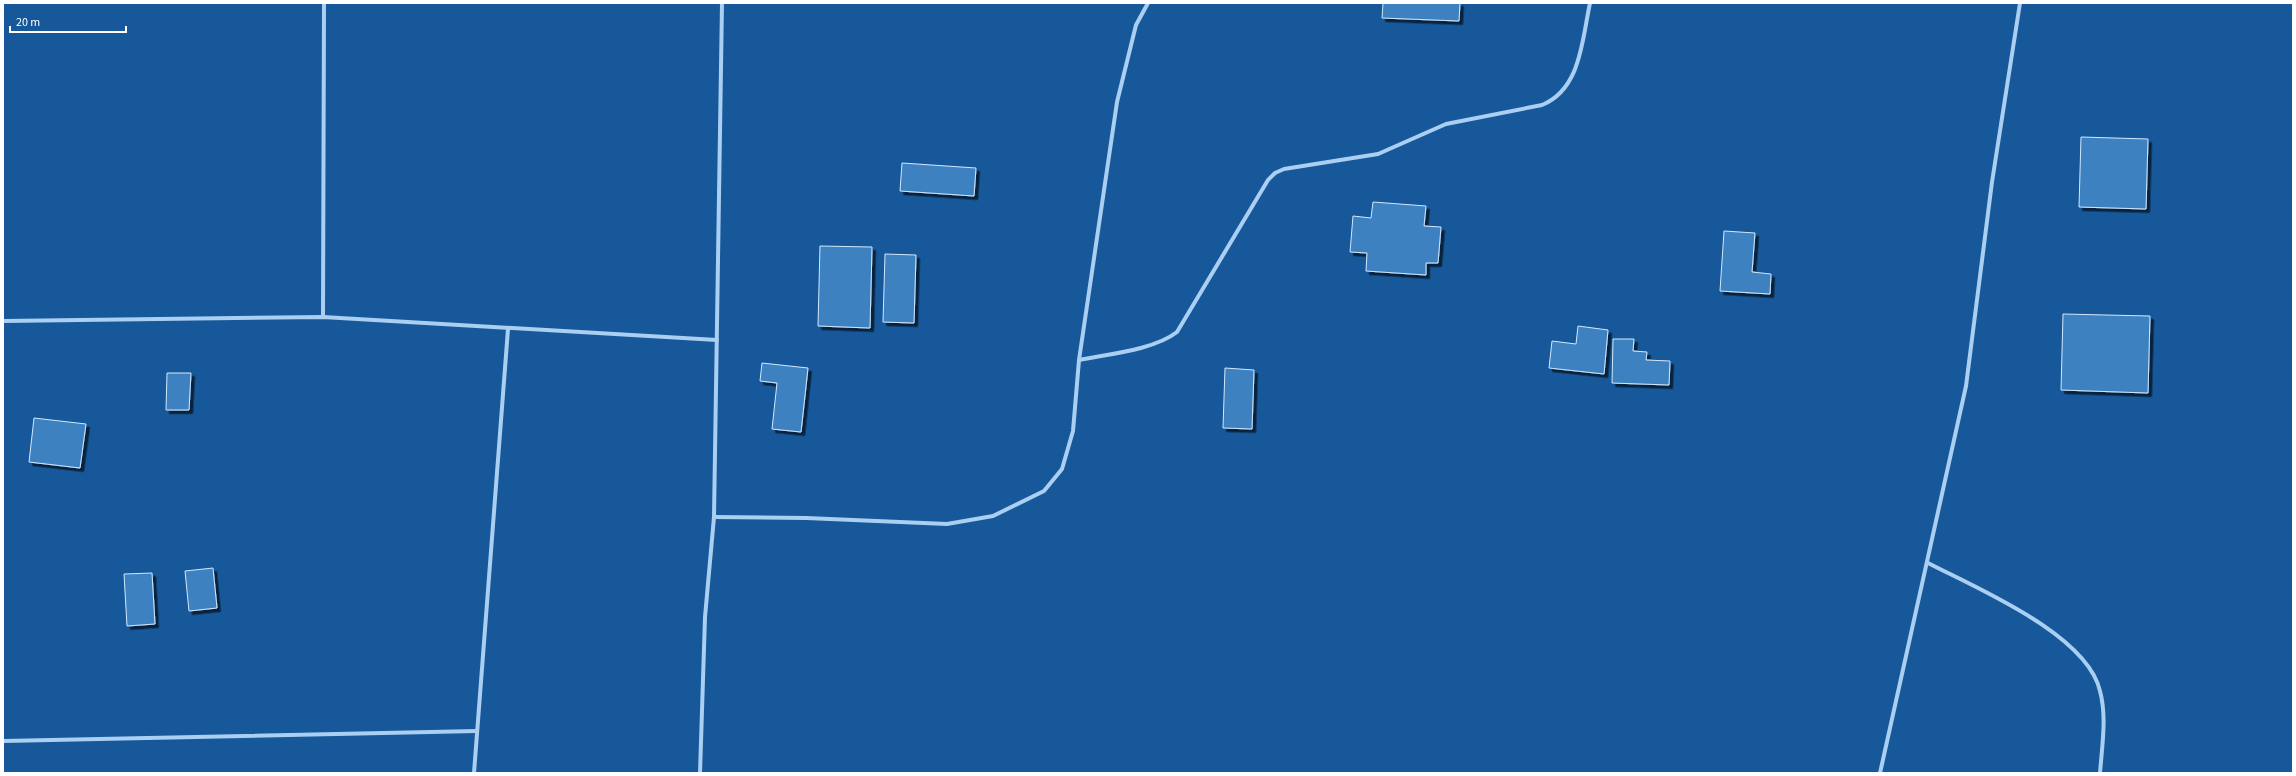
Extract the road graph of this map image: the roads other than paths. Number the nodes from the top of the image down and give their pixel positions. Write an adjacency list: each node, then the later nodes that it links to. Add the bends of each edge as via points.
1 (324, 3): 6 (street)
2 (722, 3): 9 (street)
3 (1148, 3): 10 (street, via 1136,25 1117,102)
4 (1590, 3): 10 (street, via 1575,72 1564,91 1553,101 1446,124 1378,154 1284,169 1275,173 1268,180 1177,332 1169,338 1150,344)
5 (2020, 3): 12 (street, via 1992,182 1966,386)
6 (323, 318): 7 (street); 8 (street)
7 (3, 321)
8 (508, 329): 9 (street); 13 (street)
9 (717, 340): 11 (street)
10 (1079, 360): 11 (street, via 1073,431 1062,469 1044,491 993,516 947,524)
11 (714, 517): 16 (street, via 705,617)
12 (1928, 563): 17 (street); 18 (street, via 2040,621 2088,664 2100,690 2104,722)
13 (477, 731): 14 (street); 15 (street)
14 (3, 741)
15 (474, 773)
16 (700, 773)
17 (1880, 773)
18 (2100, 773)

